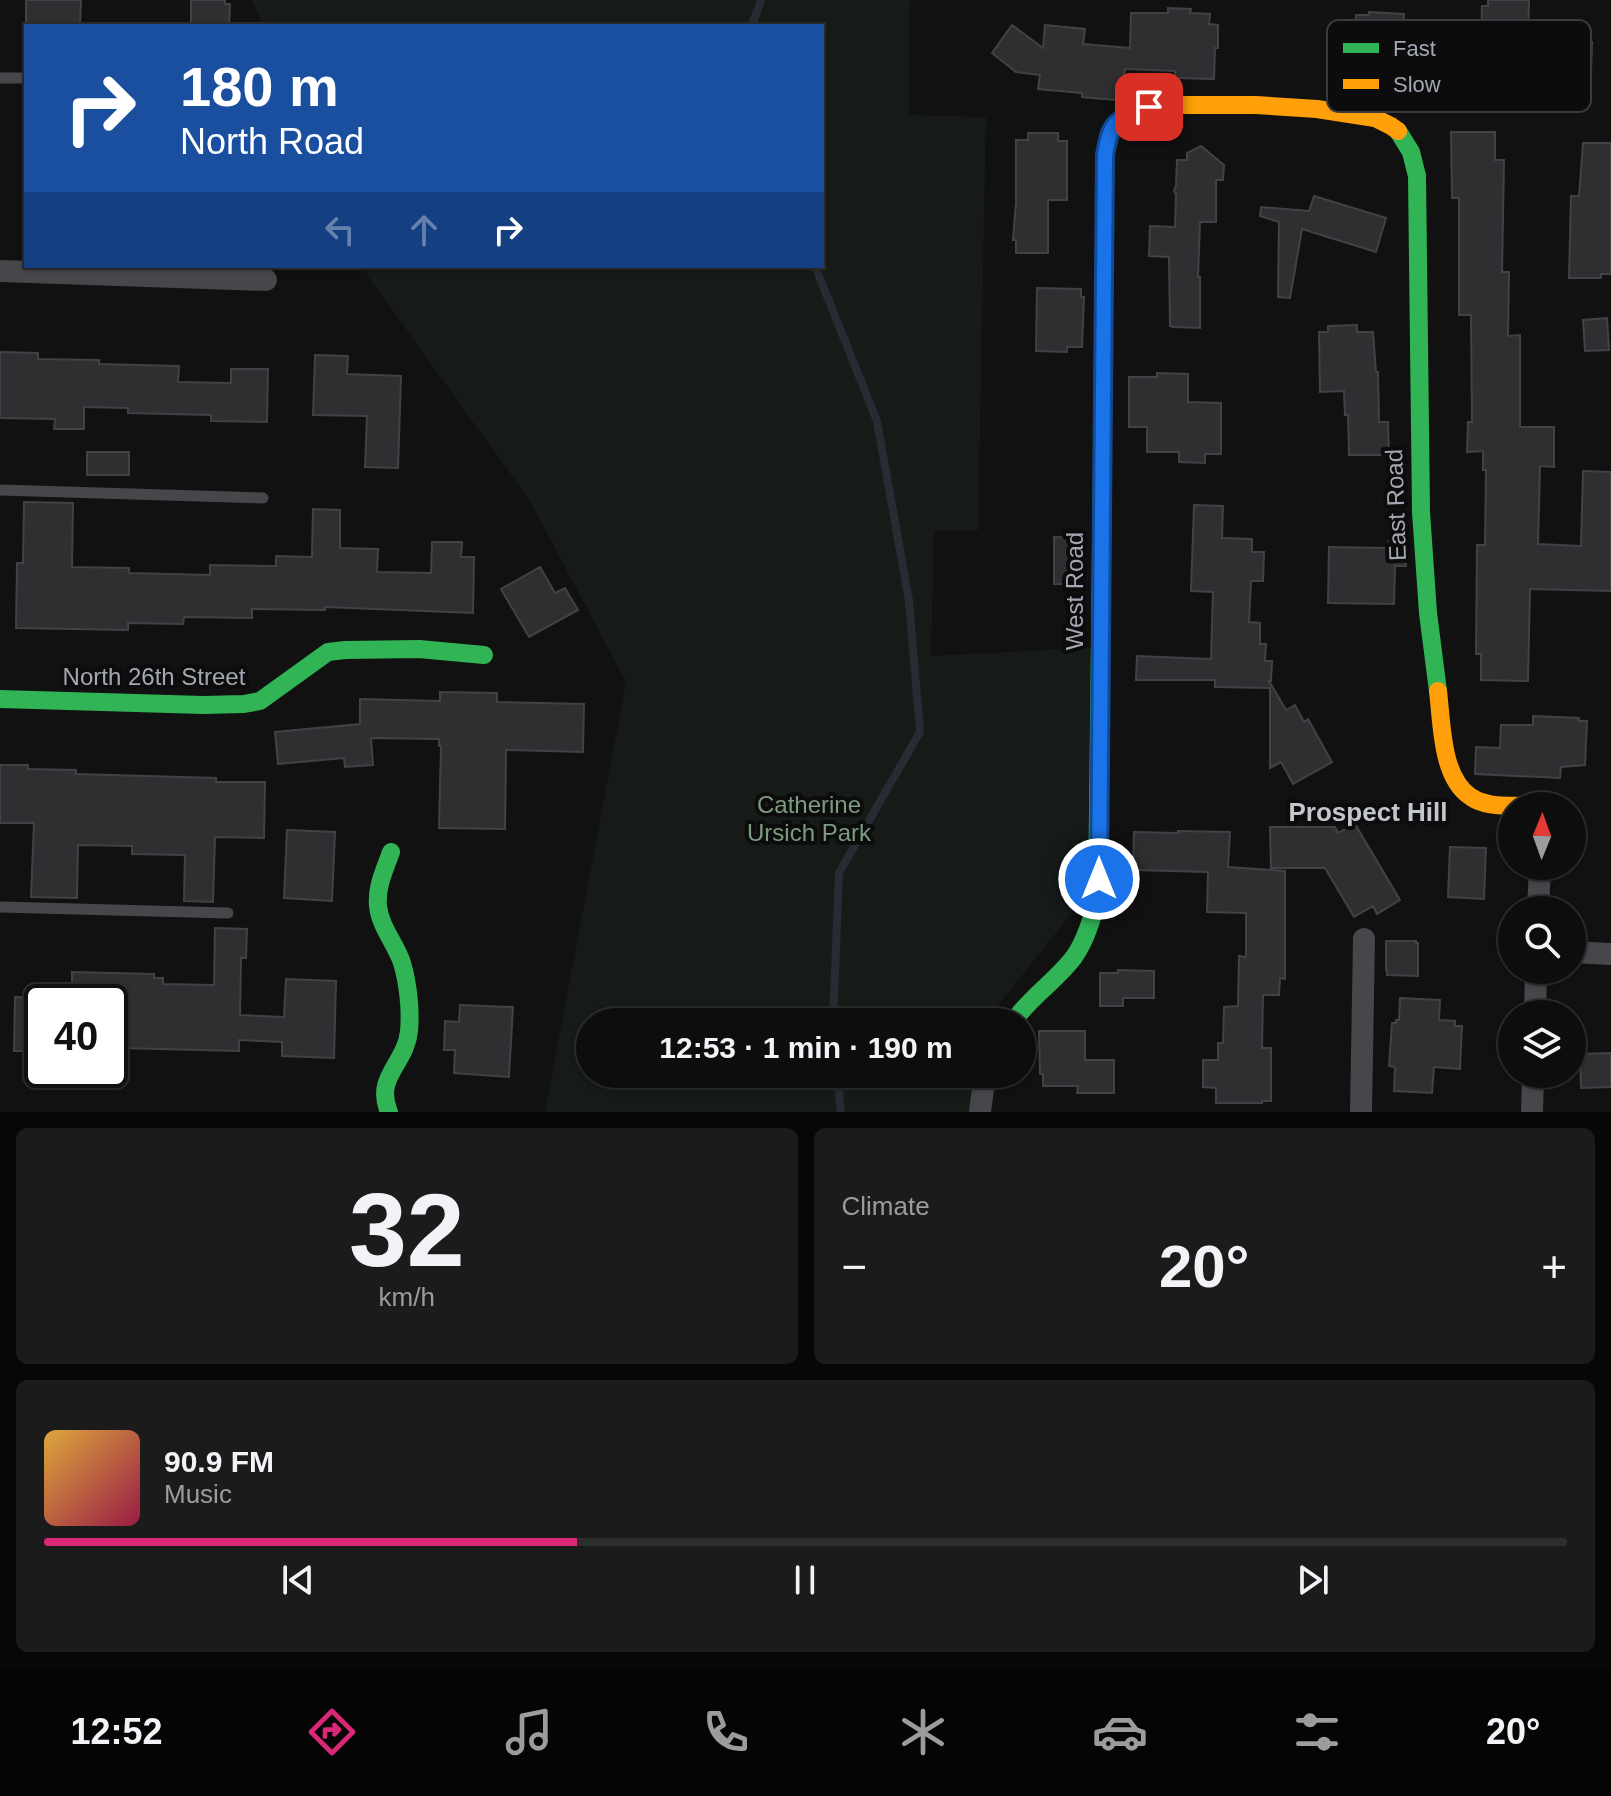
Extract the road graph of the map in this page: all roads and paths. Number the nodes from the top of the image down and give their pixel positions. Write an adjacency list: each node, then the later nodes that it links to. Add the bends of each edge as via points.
1 (0, 78): 2 (lane)
2 (24, 78)
3 (1327, 109): 5 (street, East Road, via 1149,107 1121,118)
4 (1344, 112): 12 (street, East Road, via 1384,121 1399,132 1414,160 1421,512 1446,754 1455,781 1472,798)
5 (1109, 131): 19 (street, West Road, via 1097,899 1073,959)
6 (0, 271): 7 (street)
7 (266, 280)
8 (0, 490): 9 (lane)
9 (263, 498)
10 (484, 655): 11 (street, North 26th Street, via 419,649 328,652 260,701 244,704)
11 (0, 699)
12 (1498, 804)
13 (391, 852): 22 (street, via 379,886 378,908 402,963 409,1034 384,1086)
14 (0, 907): 15 (lane)
15 (228, 913)
16 (1364, 939): 24 (street)
17 (1586, 953): 18 (street)
18 (1611, 954)
19 (1021, 1008)
20 (983, 1088): 23 (street)
21 (1533, 1088): 25 (street)
22 (389, 1112)
23 (980, 1112)
24 (1361, 1112)
25 (1532, 1112)

